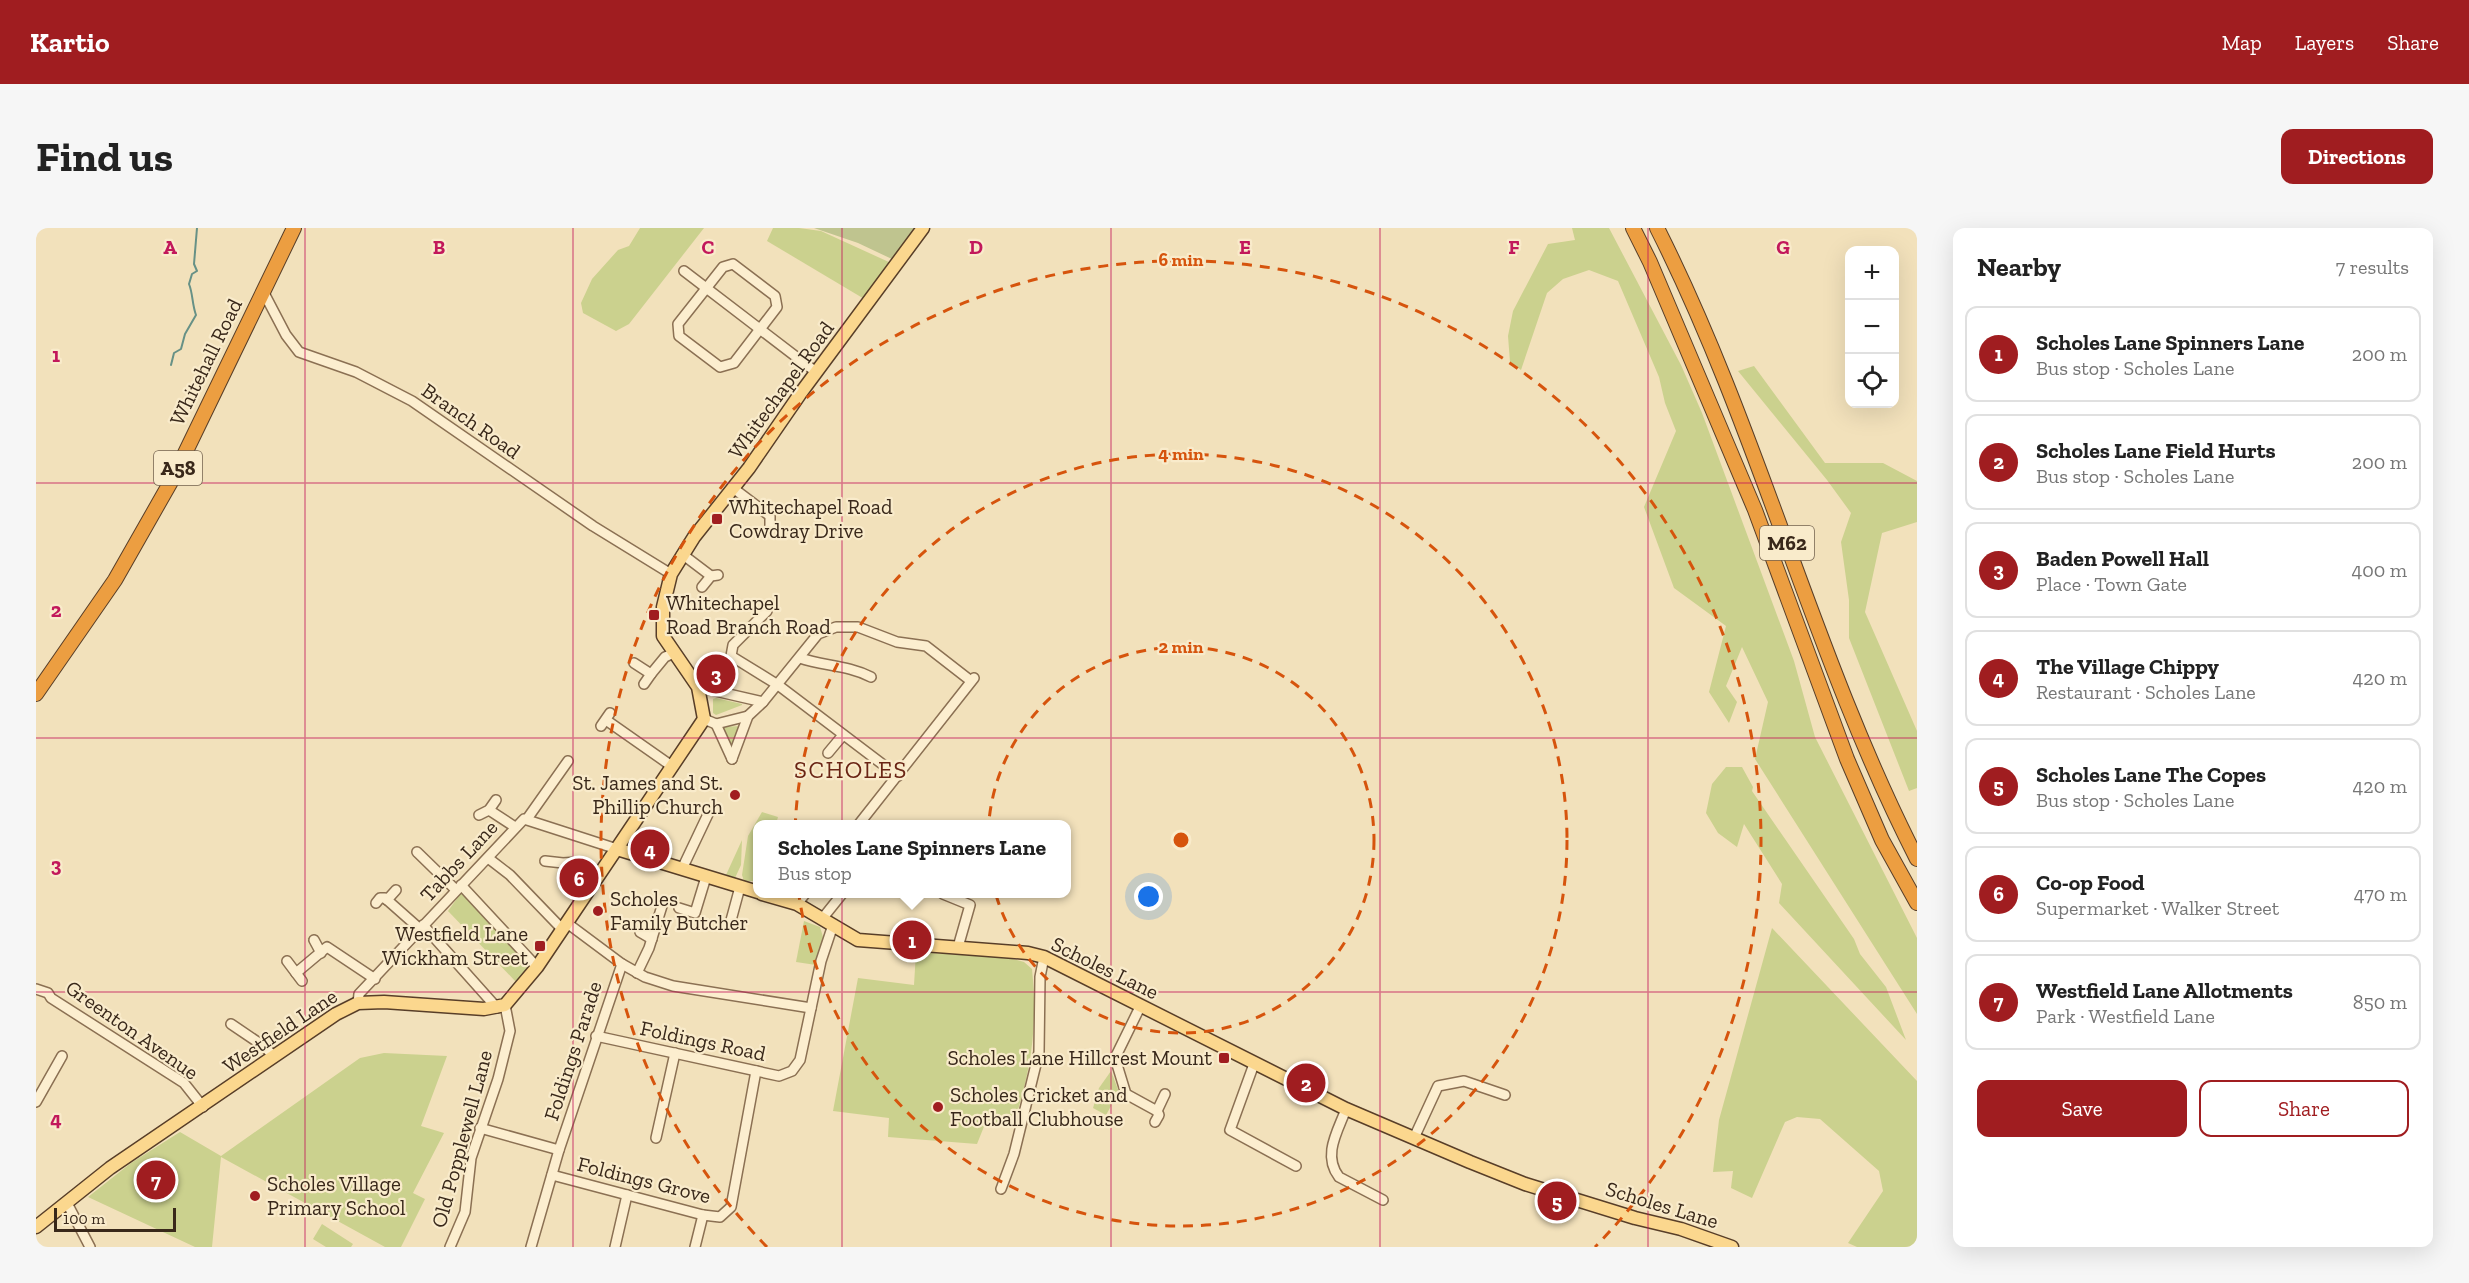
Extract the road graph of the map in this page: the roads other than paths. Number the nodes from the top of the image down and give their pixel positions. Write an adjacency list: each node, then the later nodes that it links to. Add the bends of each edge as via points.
1 (294, 228): 7 (highway, Whitehall Road / A58)
2 (923, 228): 9 (main road, Whitechapel Road)
3 (1633, 228): 58 (highway, M62, via 1755,510 1847,759 1882,840)
4 (1657, 228): 44 (highway, M62, via 1717,358 1853,722)
5 (684, 271): 6 (street)
6 (706, 288): 8 (street); 8 (street, via 723,267 733,264 775,296 777,307); 8 (street, via 678,324 679,336 720,367 734,363)
7 (264, 293): 13 (street, Branch Road, via 286,335 300,352 356,372 412,401 593,526); 24 (highway, Whitehall Road / A58, via 142,535)
8 (760, 329): 9 (street)
9 (816, 372): 10 (main road, Whitechapel Road)
10 (733, 488): 11 (street, via 770,516); 12 (main road, Whitechapel Road)
11 (770, 526)
12 (682, 554): 13 (main road, Whitechapel Road); 14 (street, via 715,575)
13 (671, 574): 16 (main road, Whitechapel Road, via 662,628)
14 (702, 587)
15 (767, 611): 22 (street, via 733,645 731,656)
16 (674, 652): 19 (street); 23 (main road, Whitechapel Road)
17 (800, 658): 20 (street, via 856,669); 22 (street); 33 (street, via 818,634 836,627 858,627 897,642 926,646 972,680)
18 (634, 663): 19 (street)
19 (651, 674): 21 (street)
20 (870, 677)
21 (644, 684)
22 (778, 685): 25 (street); 29 (street)
23 (698, 687): 25 (street); 28 (main road)
24 (36, 694)
25 (763, 702): 26 (street)
26 (748, 716): 28 (street); 28 (street, via 732,759)
27 (606, 720): 32 (street)
28 (710, 721): 32 (main road)
29 (843, 735): 30 (street); 33 (street)
30 (828, 753)
31 (568, 761): 38 (street)
32 (673, 767): 41 (main road)
33 (898, 776): 39 (street)
34 (496, 800): 35 (street)
35 (489, 810): 37 (street); 40 (street)
36 (710, 810): 46 (street)
37 (479, 815)
38 (527, 819): 40 (street, Tabbs Lane); 41 (street, Tabbs Lane)
39 (863, 820)
40 (515, 827): 43 (street, Tabbs Lane)
41 (617, 849): 46 (main road, Scholes Lane); 47 (main road)
42 (417, 852): 50 (street)
43 (488, 858): 50 (street, Tabbs Lane); 63 (street)
44 (1917, 859)
45 (545, 861): 47 (street, via 578,862)
46 (682, 869): 48 (main road, Scholes Lane)
47 (600, 873): 63 (main road)
48 (706, 877): 49 (main road, Scholes Lane); 60 (street, via 695,913)
49 (740, 887): 51 (main road, Scholes Lane); 62 (street)
50 (459, 888): 64 (street, Tabbs Lane); 73 (street)
51 (753, 889)
52 (396, 890): 55 (street)
53 (840, 898): 61 (street)
54 (953, 898): 68 (street, via 970,905)
55 (386, 899): 57 (street, via 380,898); 64 (street)
56 (801, 899): 61 (main road, Scholes Lane)
57 (376, 903)
58 (1917, 903)
59 (662, 906): 66 (street)
60 (679, 908)
61 (827, 922): 68 (main road, Scholes Lane, via 858,940); 80 (street, Foldings Road)
62 (730, 924)
63 (564, 926): 72 (street); 73 (main road)
64 (421, 927): 75 (street, Tabbs Lane); 78 (street)
65 (640, 932): 66 (street)
66 (652, 939): 74 (street)
67 (314, 940): 69 (street)
68 (958, 947): 70 (main road, Scholes Lane)
69 (321, 952): 71 (street, via 299,977); 75 (street, via 327,947)
70 (1044, 957): 79 (main road, Scholes Lane); 103 (street, via 1038,1052 1014,1154)
71 (287, 961)
72 (622, 964): 74 (street); 82 (street, Foldings Parade)
73 (537, 967): 78 (main road)
74 (637, 973): 80 (street, via 673,986)
75 (375, 979): 77 (street, Tabbs Lane, via 359,994)
76 (36, 989): 93 (street, Greenton Avenue, via 48,993 184,1083)
77 (358, 1003): 78 (main road, Westfield Lane, via 484,1010); 85 (main road, Westfield Lane)
78 (501, 1006): 97 (street, Old Popplewell Lane, via 510,1031)
79 (1140, 1007): 86 (main road, Scholes Lane); 95 (street, via 1115,1058 1126,1094)
80 (811, 1008): 87 (street, Foldings Road, via 800,1060 792,1071 779,1076)
81 (231, 1024): 85 (street)
82 (596, 1036): 83 (street, Foldings Road); 100 (street, Foldings Parade)
83 (675, 1053): 87 (street, Foldings Road); 98 (street)
84 (62, 1056): 89 (street)
85 (274, 1057): 93 (main road, Westfield Lane)
86 (1254, 1064): 94 (main road, Scholes Lane); 101 (street, via 1230,1130)
87 (756, 1071): 107 (street, Foldings Grove, via 731,1207 720,1217)
88 (36, 1076): 89 (street)
89 (46, 1081): 92 (street)
90 (1165, 1094): 95 (street)
91 (1504, 1095): 99 (street, via 1464,1081 1438,1086)
92 (36, 1102)
93 (202, 1107): 106 (main road, Westfield Lane, via 110,1168)
94 (1346, 1109): 99 (main road, Scholes Lane); 105 (street, via 1330,1152 1335,1173)
95 (1157, 1111): 96 (street)
96 (1155, 1122)
97 (480, 1128): 100 (street, Foldings Parade); 111 (street, Old Popplewell Lane, via 471,1158 465,1212)
98 (656, 1138)
99 (1414, 1138): 109 (main road, Scholes Lane, via 1525,1184)
100 (559, 1150): 102 (street, Foldings Parade)
101 (1296, 1166)
102 (552, 1175): 104 (street, Foldings Grove); 112 (street, Foldings Parade)
103 (1000, 1189)
104 (627, 1195): 107 (street, Foldings Grove); 113 (street)
105 (1383, 1200)
106 (67, 1203): 108 (main road, Westfield Lane); 110 (street)
107 (703, 1215): 114 (street)
108 (36, 1227)
109 (1716, 1244): 115 (main road, Scholes Lane)
110 (90, 1247)
111 (450, 1247)
112 (531, 1247)
113 (615, 1247)
114 (695, 1247)
115 (1732, 1247)

